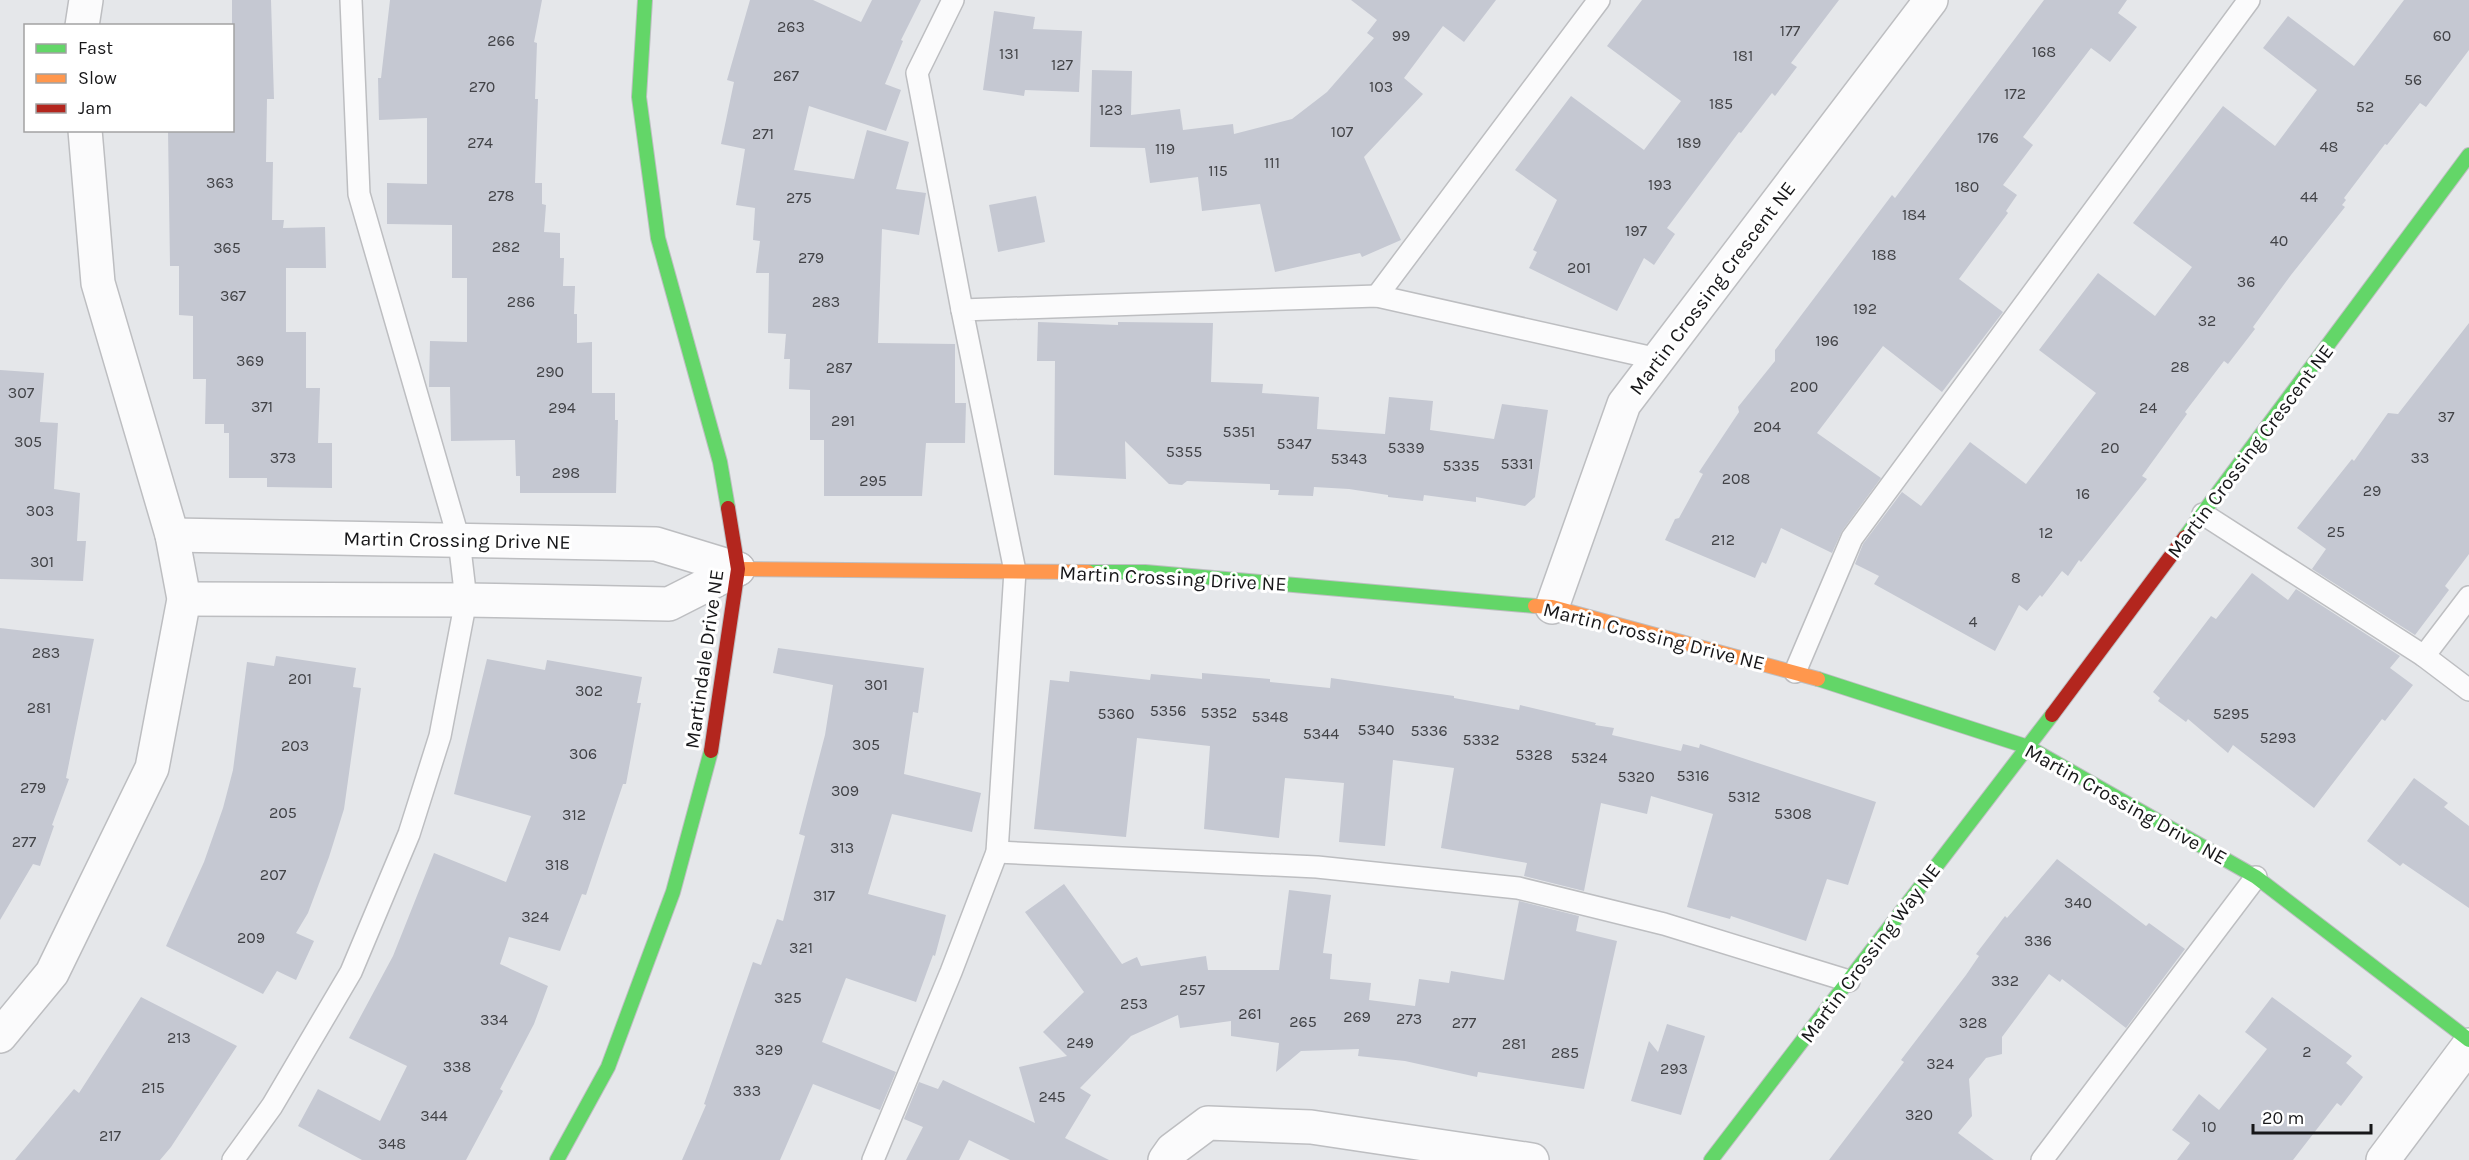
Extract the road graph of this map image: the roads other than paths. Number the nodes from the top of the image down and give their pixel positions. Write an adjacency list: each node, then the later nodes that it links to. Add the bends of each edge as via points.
1 (86, 0): 8 (street)
2 (351, 0): 16 (lane, via 359,194)
3 (645, 0): 17 (street, Martindale Drive NE, via 639,98 658,238 720,462)
4 (953, 0): 12 (lane, via 917,73)
5 (1599, 0): 11 (lane)
6 (1931, 0): 13 (street, Martin Crossing Crescent NE)
7 (2249, 0): 24 (lane, via 1852,538)
8 (82, 24)
9 (85, 132): 15 (street, via 98,283)
10 (2469, 155): 14 (street, Martin Crossing Crescent NE)
11 (1377, 296): 12 (lane); 13 (lane)
12 (962, 310): 18 (lane)
13 (1658, 359): 22 (street, Martin Crossing Crescent NE, via 1624,404)
14 (2204, 514): 23 (lane); 26 (street, Martin Crossing Crescent NE)
15 (172, 535): 16 (street, Martin Crossing Drive NE); 20 (street)
16 (459, 540): 17 (street, Martin Crossing Drive NE, via 656,544); 21 (lane)
17 (738, 569): 18 (street, Martin Crossing Drive NE); 21 (street, Martin Crossing Drive NE, via 669,604); 35 (street, Martindale Drive NE, via 709,765 673,892 608,1067)
18 (1015, 571): 22 (street, Martin Crossing Drive NE, via 1145,572); 27 (lane)
19 (2469, 597): 23 (lane)
20 (184, 599): 21 (street, Martin Crossing Drive NE); 30 (street, via 152,768 52,973)
21 (466, 600): 34 (lane, via 440,736 404,845 351,972 272,1106)
22 (1552, 607): 24 (street, Martin Crossing Drive NE)
23 (2424, 656): 25 (lane)
24 (1795, 672): 26 (street, Martin Crossing Drive NE)
25 (2469, 690)
26 (2028, 747): 28 (street, Martin Crossing Drive NE); 29 (street, Martin Crossing Way NE)
27 (997, 852): 29 (lane, via 1317,867 1518,888 1664,924); 36 (lane)
28 (2256, 877): 31 (street, Martin Crossing Drive NE); 40 (lane)
29 (1849, 981): 39 (street, Martin Crossing Way NE)
30 (0, 1036)
31 (2469, 1040)
32 (2469, 1045): 41 (street)
33 (1427, 1152): 37 (street, via 1311,1127 1208,1123 1172,1150); 38 (street)
34 (233, 1160)
35 (557, 1160)
36 (873, 1160)
37 (1165, 1160)
38 (1532, 1160)
39 (1711, 1160)
40 (2042, 1160)
41 (2383, 1160)

